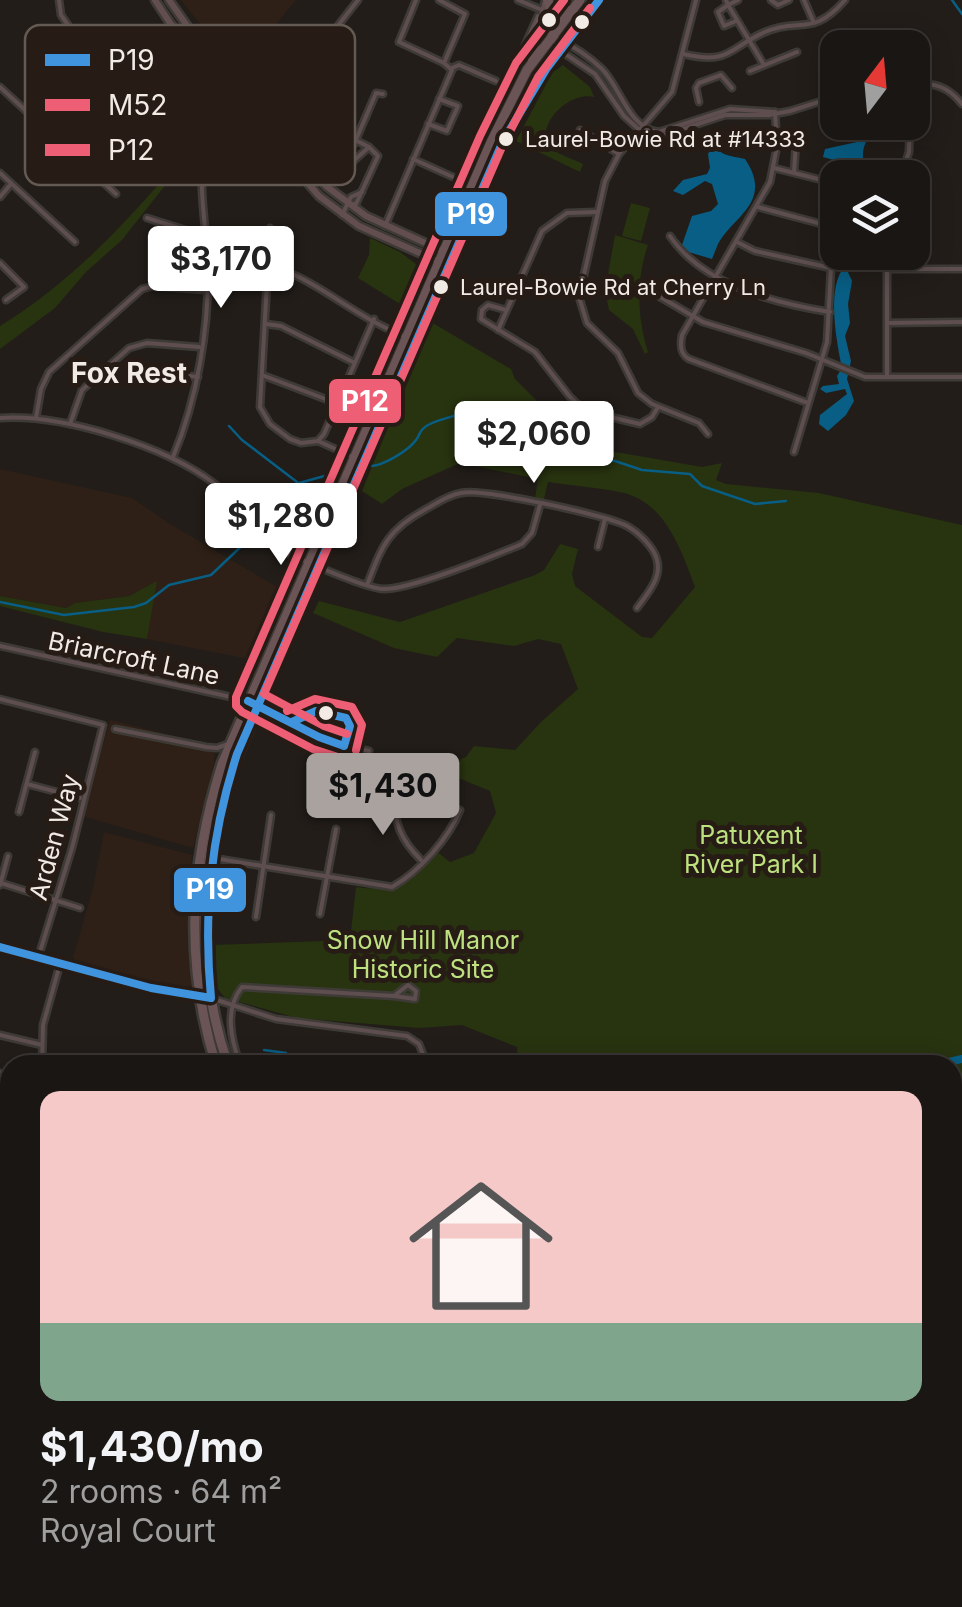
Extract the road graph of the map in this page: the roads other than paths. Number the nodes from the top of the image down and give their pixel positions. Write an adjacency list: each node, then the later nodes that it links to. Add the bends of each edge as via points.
1 (59, 0): 20 (street)
2 (156, 0): 21 (main road)
3 (169, 0): 22 (main road)
4 (358, 0): 23 (street)
5 (416, 0): 29 (street, via 399,42)
6 (439, 0): 29 (street, via 464,14)
7 (518, 0): 17 (street)
8 (578, 0): 17 (main road, via 565,13); 24 (main road)
9 (599, 0): 26 (main road)
10 (696, 0): 28 (street)
11 (738, 0): 16 (street)
12 (771, 0): 13 (street)
13 (789, 0)
14 (804, 0): 19 (street)
15 (845, 0): 19 (street)
16 (727, 2): 18 (street); 18 (street, via 718,12 722,24)
17 (545, 8): 24 (main road); 30 (street); 33 (main road)
18 (736, 21): 25 (street)
19 (815, 24): 25 (street, via 770,30)
20 (68, 25)
21 (172, 25)
22 (189, 25)
23 (338, 25)
24 (552, 36): 26 (street); 26 (street); 33 (main road)
25 (752, 40): 28 (street, via 719,58); 31 (street)
26 (561, 45): 47 (street); 47 (street, via 599,66); 79 (main road, via 528,94)
27 (797, 52): 31 (street)
28 (683, 54): 47 (street, via 670,96)
29 (444, 63): 32 (street)
30 (516, 65)
31 (764, 65): 34 (street)
32 (452, 68): 35 (street); 40 (street)
33 (527, 70): 79 (main road)
34 (750, 71)
35 (496, 81)
36 (930, 85): 43 (street, via 951,91)
37 (0, 87): 44 (street)
38 (732, 88): 42 (street, via 721,73 697,84)
39 (373, 99): 49 (street)
40 (439, 99): 46 (street); 46 (street, via 458,110 448,132)
41 (820, 101): 45 (street)
42 (699, 102)
43 (962, 104)
44 (25, 110)
45 (775, 112): 47 (street, via 725,115 662,136); 55 (street)
46 (428, 124): 54 (street)
47 (640, 128): 52 (street)
48 (580, 130): 52 (street)
49 (356, 139): 51 (street)
50 (796, 142): 57 (street)
51 (369, 147): 53 (street); 67 (street, via 378,159)
52 (619, 154): 69 (street)
53 (355, 158)
54 (413, 159): 58 (street); 73 (street)
55 (774, 168): 57 (street); 68 (street)
56 (0, 173): 60 (street)
57 (794, 174): 59 (street)
58 (452, 177)
59 (820, 180)
60 (12, 184): 66 (street); 77 (street)
61 (106, 185): 65 (street)
62 (202, 185): 75 (street)
63 (308, 185): 70 (main road)
64 (328, 185): 67 (main road)
65 (116, 194)
66 (0, 196)
67 (350, 204): 70 (street); 73 (main road)
68 (758, 207): 72 (street); 78 (street)
69 (596, 212): 93 (street, via 567,213 542,230); 112 (street, via 581,309 618,353 638,393)
70 (342, 214): 79 (main road)
71 (147, 218): 75 (street)
72 (820, 224)
73 (385, 226): 79 (main road)
74 (270, 228): 82 (street)
75 (205, 236): 80 (street)
76 (670, 236): 88 (street, via 688,258)
77 (75, 242)
78 (737, 242): 83 (street); 88 (street)
79 (445, 258): 92 (main road); 101 (main road)
80 (208, 261): 82 (street, via 240,258); 90 (street)
81 (0, 262): 91 (street, via 24,287)
82 (268, 265): 96 (street, via 291,271); 99 (street)
83 (820, 266)
84 (930, 269): 85 (street)
85 (962, 269)
86 (831, 270): 94 (street)
87 (887, 270): 98 (street)
88 (717, 276): 94 (street, via 747,292); 95 (street)
89 (644, 288): 95 (street)
90 (206, 290): 102 (street); 114 (street, via 153,286 135,294 57,363 42,385)
91 (6, 300)
92 (428, 310): 101 (street); 121 (main road)
93 (506, 310): 100 (street); 100 (street, via 490,305 481,313)
94 (830, 312): 103 (street)
95 (693, 318): 103 (street); 110 (street, via 680,344 685,357)
96 (374, 319): 101 (street); 104 (street)
97 (962, 322): 98 (street)
98 (887, 323): 108 (street)
99 (266, 324): 104 (street); 106 (street)
100 (498, 330): 112 (street, via 538,354 585,411 638,424)
101 (405, 336): 120 (main road)
102 (200, 347): 107 (street); 115 (street, via 129,348 84,387)
103 (822, 360): 108 (street, via 865,376); 110 (street)
104 (354, 363): 111 (street)
105 (148, 371): 107 (street)
106 (262, 375): 111 (street); 117 (street, via 259,404 270,424 300,444)
107 (198, 376): 119 (street)
108 (887, 376): 109 (street)
109 (962, 377)
110 (808, 403): 118 (street)
111 (336, 404): 117 (street)
112 (658, 407): 116 (street, via 695,421)
113 (0, 418): 114 (street)
114 (36, 418): 115 (street)
115 (70, 424): 119 (street)
116 (708, 434)
117 (318, 441): 120 (street)
118 (794, 452)
119 (173, 457): 125 (street, via 233,500 260,538)
120 (353, 457): 121 (street); 125 (main road)
121 (358, 472): 125 (main road)
122 (540, 505): 123 (street); 126 (street, via 522,544 394,588); 126 (street, via 471,492 448,497 393,530)
123 (605, 519): 124 (street); 127 (street, via 633,530 658,560 654,584)
124 (598, 547)
125 (313, 563): 126 (street); 130 (main road)
126 (367, 585)
127 (637, 608)
128 (0, 646): 130 (street, Briarcroft Lane)
129 (0, 698): 139 (street, Arden Way, via 103,726)
130 (253, 703): 132 (main road); 134 (street, Briarcroft Lane, via 321,741); 146 (main road)
131 (115, 728): 133 (street)
132 (230, 743): 133 (street); 136 (main road)
133 (206, 748): 136 (street)
134 (370, 751)
135 (35, 752): 137 (street)
136 (222, 764): 144 (main road)
137 (27, 784): 139 (street); 141 (street)
138 (395, 794): 147 (street, via 396,823)
139 (82, 799): 151 (street, Arden Way)
140 (460, 810): 147 (street)
141 (19, 812)
142 (271, 815): 148 (street)
143 (336, 829): 149 (street)
144 (198, 855): 146 (street); 159 (main road, via 194,922)
145 (8, 856): 150 (street)
146 (210, 857): 148 (street); 159 (main road)
147 (423, 861): 149 (street, via 392,887)
148 (264, 864): 149 (street); 154 (street)
149 (327, 876): 153 (street)
150 (0, 884): 151 (street)
151 (56, 900): 152 (street); 156 (street, Arden Way)
152 (80, 908)
153 (320, 914)
154 (256, 917)
155 (0, 947): 156 (main road)
156 (38, 958): 157 (main road)
157 (60, 964): 159 (main road); 162 (street)
158 (394, 996): 160 (street, via 240,989)
159 (206, 997): 160 (street); 164 (main road); 165 (main road)
160 (233, 1006): 166 (street); 167 (street, via 276,1020 407,1036)
161 (0, 1035): 162 (street)
162 (42, 1045): 163 (street)
163 (42, 1055)
164 (215, 1055)
165 (225, 1055)
166 (237, 1055)
167 (424, 1055)

